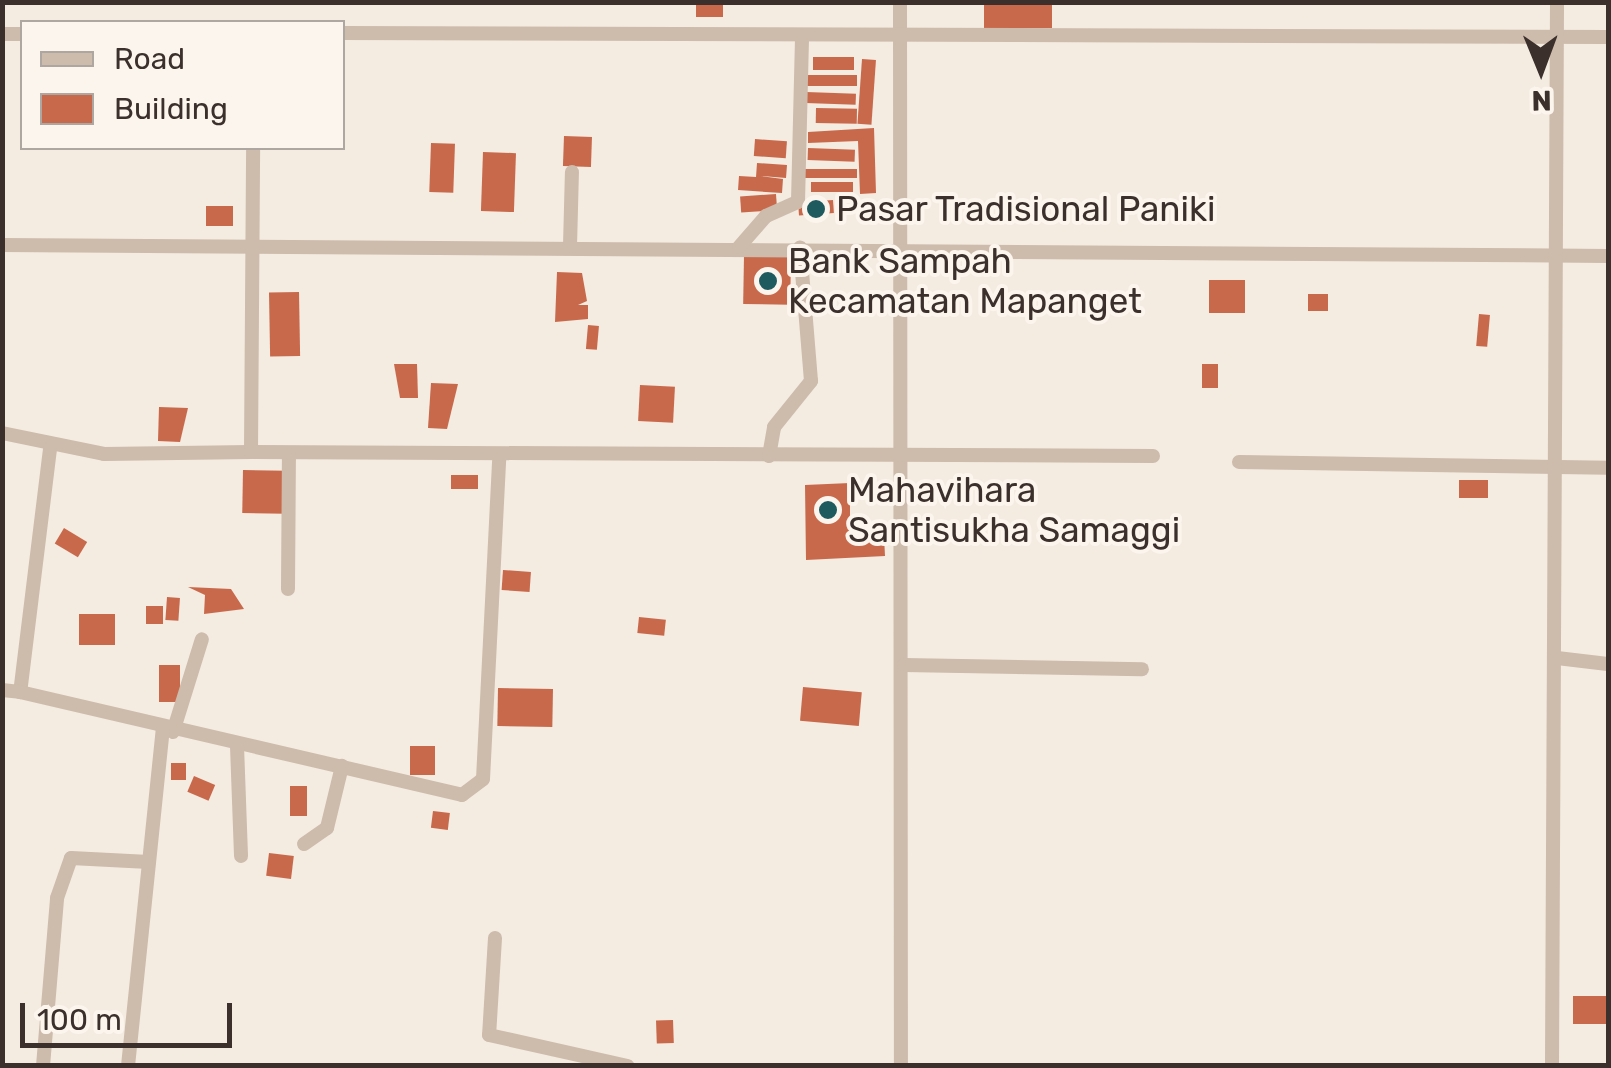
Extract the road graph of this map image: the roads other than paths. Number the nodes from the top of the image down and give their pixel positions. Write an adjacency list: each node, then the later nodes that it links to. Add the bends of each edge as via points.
1 (900, 2): 4 (street)
2 (1557, 2): 7 (street)
3 (345, 33): 5 (street)
4 (900, 34): 5 (street); 7 (street); 15 (street)
5 (802, 36): 13 (street, via 798,202 766,216)
6 (1608, 37): 7 (street)
7 (1556, 38): 16 (street)
8 (252, 150): 10 (street)
9 (572, 172): 12 (street)
10 (252, 243): 11 (street); 12 (street); 20 (street)
11 (2, 246)
12 (570, 246): 13 (street)
13 (739, 247): 14 (street)
14 (800, 247): 15 (street); 22 (street, via 811,381 774,427)
15 (898, 248): 16 (street); 24 (street)
16 (1551, 256): 17 (street); 27 (street)
17 (1608, 256)
18 (2, 434): 19 (street)
19 (50, 449): 20 (street); 36 (street)
20 (251, 452): 21 (street)
21 (290, 455): 25 (street); 29 (street)
22 (769, 456): 24 (street); 25 (street)
23 (1153, 456): 24 (street)
24 (904, 457): 33 (street)
25 (499, 458): 39 (street, via 479,790 437,794)
26 (1239, 462): 27 (street)
27 (1560, 468): 28 (street); 31 (street)
28 (1608, 468)
29 (288, 589)
30 (202, 639): 37 (street)
31 (1557, 658): 32 (street); 48 (street)
32 (1608, 664)
33 (904, 665): 34 (street); 47 (street)
34 (1142, 669)
35 (2, 690): 36 (street)
36 (20, 692): 37 (street)
37 (168, 731): 38 (street); 42 (street)
38 (237, 746): 39 (street); 41 (street)
39 (342, 766): 40 (street, via 327,828)
40 (304, 844)
41 (241, 856)
42 (149, 862): 44 (street, via 71,858 57,898); 45 (street)
43 (495, 938): 46 (street, via 490,1035)
44 (43, 1066)
45 (128, 1066)
46 (628, 1066)
47 (901, 1066)
48 (1552, 1066)

